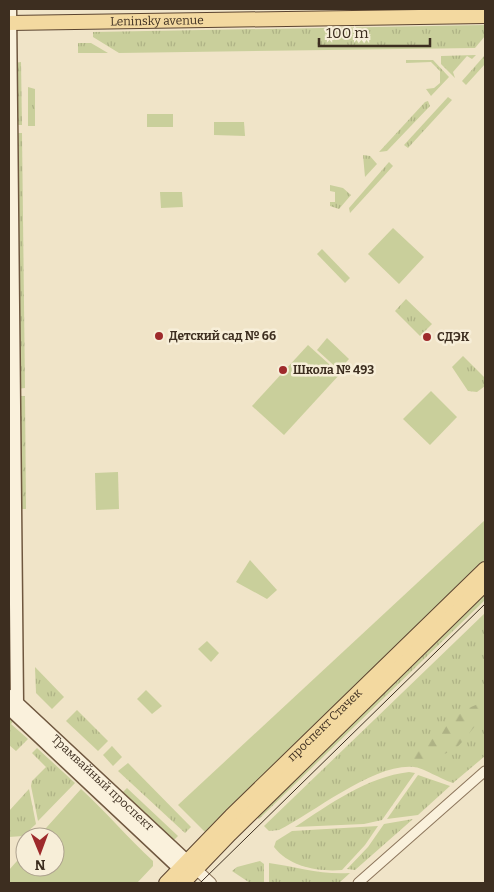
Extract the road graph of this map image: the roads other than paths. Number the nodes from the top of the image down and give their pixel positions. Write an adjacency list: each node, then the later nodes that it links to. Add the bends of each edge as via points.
1 (10, 9): 3 (main road)
2 (485, 16): 3 (main road, Leninsky avenue)
3 (9, 23): 7 (main road)
4 (485, 569): 9 (main road, проспект Стачек)
5 (485, 584): 9 (main road, проспект Стачек)
6 (9, 647): 7 (main road)
7 (12, 705): 9 (main road, Трамвайный проспект)
8 (485, 771): 12 (street)
9 (188, 874): 10 (main road, проспект Стачек); 11 (street)
10 (166, 883)
11 (211, 883)
12 (358, 883)

